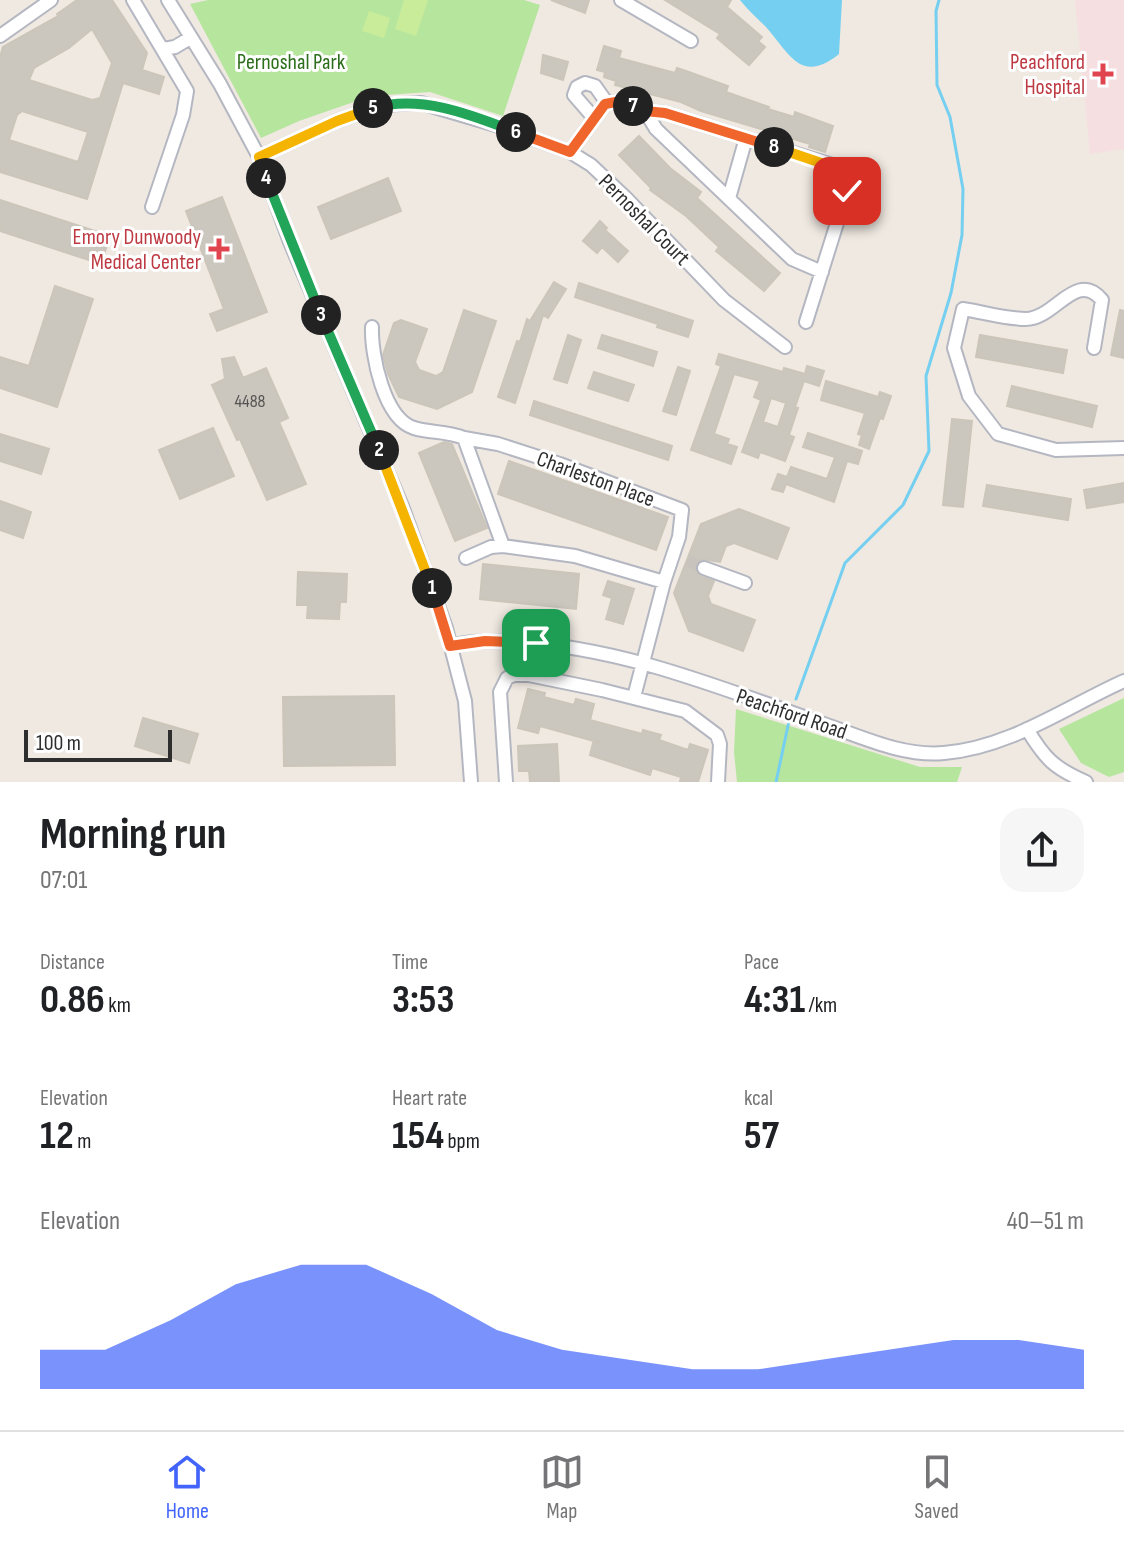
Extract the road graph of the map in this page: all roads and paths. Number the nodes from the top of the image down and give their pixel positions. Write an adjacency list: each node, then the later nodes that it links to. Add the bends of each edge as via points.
1 (51, 0): 5 (street)
2 (133, 0): 8 (street)
3 (168, 0): 6 (street)
4 (621, 0): 7 (street)
5 (0, 36)
6 (190, 38): 8 (street); 14 (street)
7 (691, 41)
8 (163, 49): 16 (street, via 187,91)
9 (607, 103): 10 (street, via 621,101); 11 (street); 11 (street, via 595,86 577,87 574,95)
10 (645, 111): 12 (street); 15 (street, via 651,124)
11 (594, 118): 13 (street)
12 (746, 138): 15 (street); 17 (street, via 832,165 847,177)
13 (570, 152): 14 (street, Pernoshal Court, via 421,103 381,105 357,113); 20 (street, Pernoshal Court, via 625,197 724,300)
14 (259, 157): 31 (street, via 402,506)
15 (729, 198): 17 (street, via 792,259)
16 (152, 207)
17 (822, 272): 18 (street)
18 (806, 322)
19 (372, 327): 22 (street, Charleston Place, via 374,361 393,414 416,429)
20 (785, 347)
21 (1094, 348): 23 (street, via 1102,300 1087,289 1075,291 1045,315 1028,319 963,309 954,348 969,396 998,434 1056,450)
22 (464, 438): 24 (street); 25 (street, Charleston Place, via 498,444 678,507 682,518)
23 (1124, 448)
24 (503, 546): 26 (street); 29 (street, via 575,556)
25 (672, 555): 27 (street); 29 (street, Charleston Place)
26 (466, 558)
27 (687, 561)
28 (704, 568): 30 (street)
29 (664, 582): 32 (street, Charleston Place)
30 (745, 583)
31 (450, 646): 32 (street, Peachford Road, via 536,643); 36 (street, via 465,701)
32 (644, 663): 34 (street, Charleston Place); 35 (street, Peachford Road, via 893,748 943,753)
33 (1124, 681): 35 (street, Peachford Road)
34 (634, 697): 37 (street, via 529,675 507,678 500,692); 38 (street, via 685,711 717,735)
35 (1027, 729): 39 (street, via 1053,766)
36 (471, 782)
37 (506, 782)
38 (718, 782)
39 (1086, 782)

